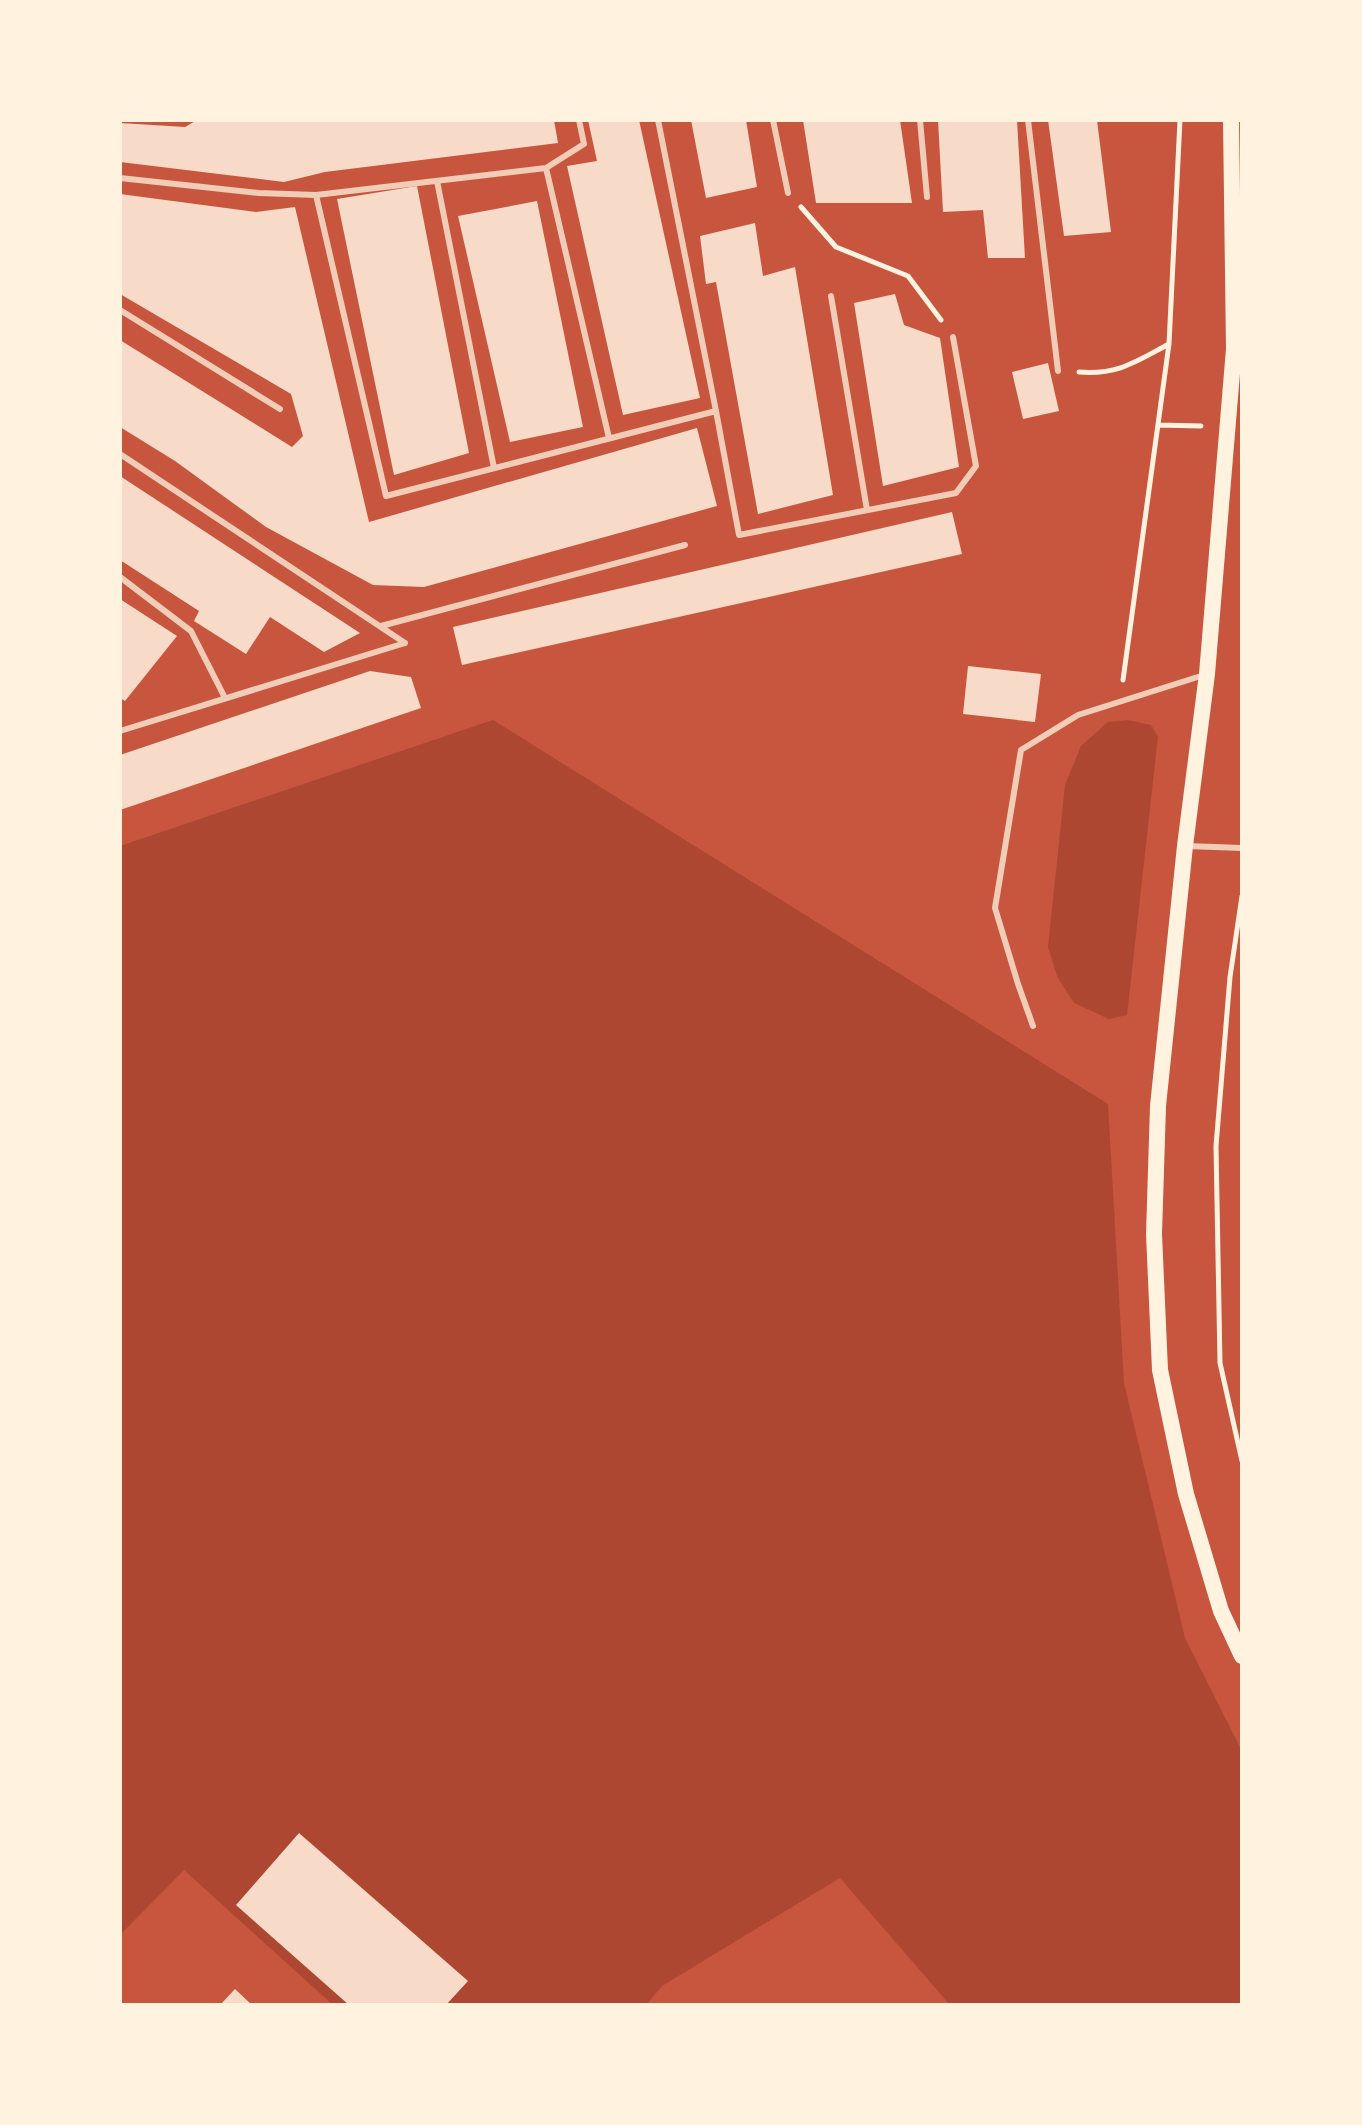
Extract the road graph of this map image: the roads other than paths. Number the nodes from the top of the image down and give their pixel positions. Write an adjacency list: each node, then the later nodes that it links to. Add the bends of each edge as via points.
1 (579, 120): 7 (lane, via 584,144)
2 (658, 120): 18 (lane)
3 (773, 120): 10 (lane)
4 (920, 120): 12 (lane)
5 (1028, 120): 16 (lane)
6 (1231, 120): 26 (main road, via 1234,349)
7 (546, 168): 9 (lane); 19 (lane)
8 (120, 178): 11 (lane)
9 (437, 181): 11 (lane); 21 (lane)
10 (788, 193)
11 (316, 195): 21 (lane, via 386,496)
12 (927, 197)
13 (831, 296): 22 (lane)
14 (120, 310): 17 (lane)
15 (953, 337): 22 (lane, via 976,466 956,493)
16 (1058, 371)
17 (280, 409)
18 (716, 411): 19 (lane); 22 (lane, via 739,535)
19 (609, 438): 21 (lane)
20 (120, 454): 25 (lane)
21 (494, 468)
22 (867, 510)
23 (685, 545): 25 (lane)
24 (120, 577): 27 (lane, via 191,631)
25 (381, 626): 27 (lane, via 405,643)
26 (1207, 674): 29 (main road); 31 (lane, via 1078,715 1021,750 995,908)
27 (225, 698): 28 (lane)
28 (120, 731)
29 (1185, 846): 30 (lane); 32 (main road, via 1158,1106 1154,1234 1160,1370 1186,1494 1221,1611)
30 (1242, 848)
31 (1033, 1026)
32 (1242, 1656)

